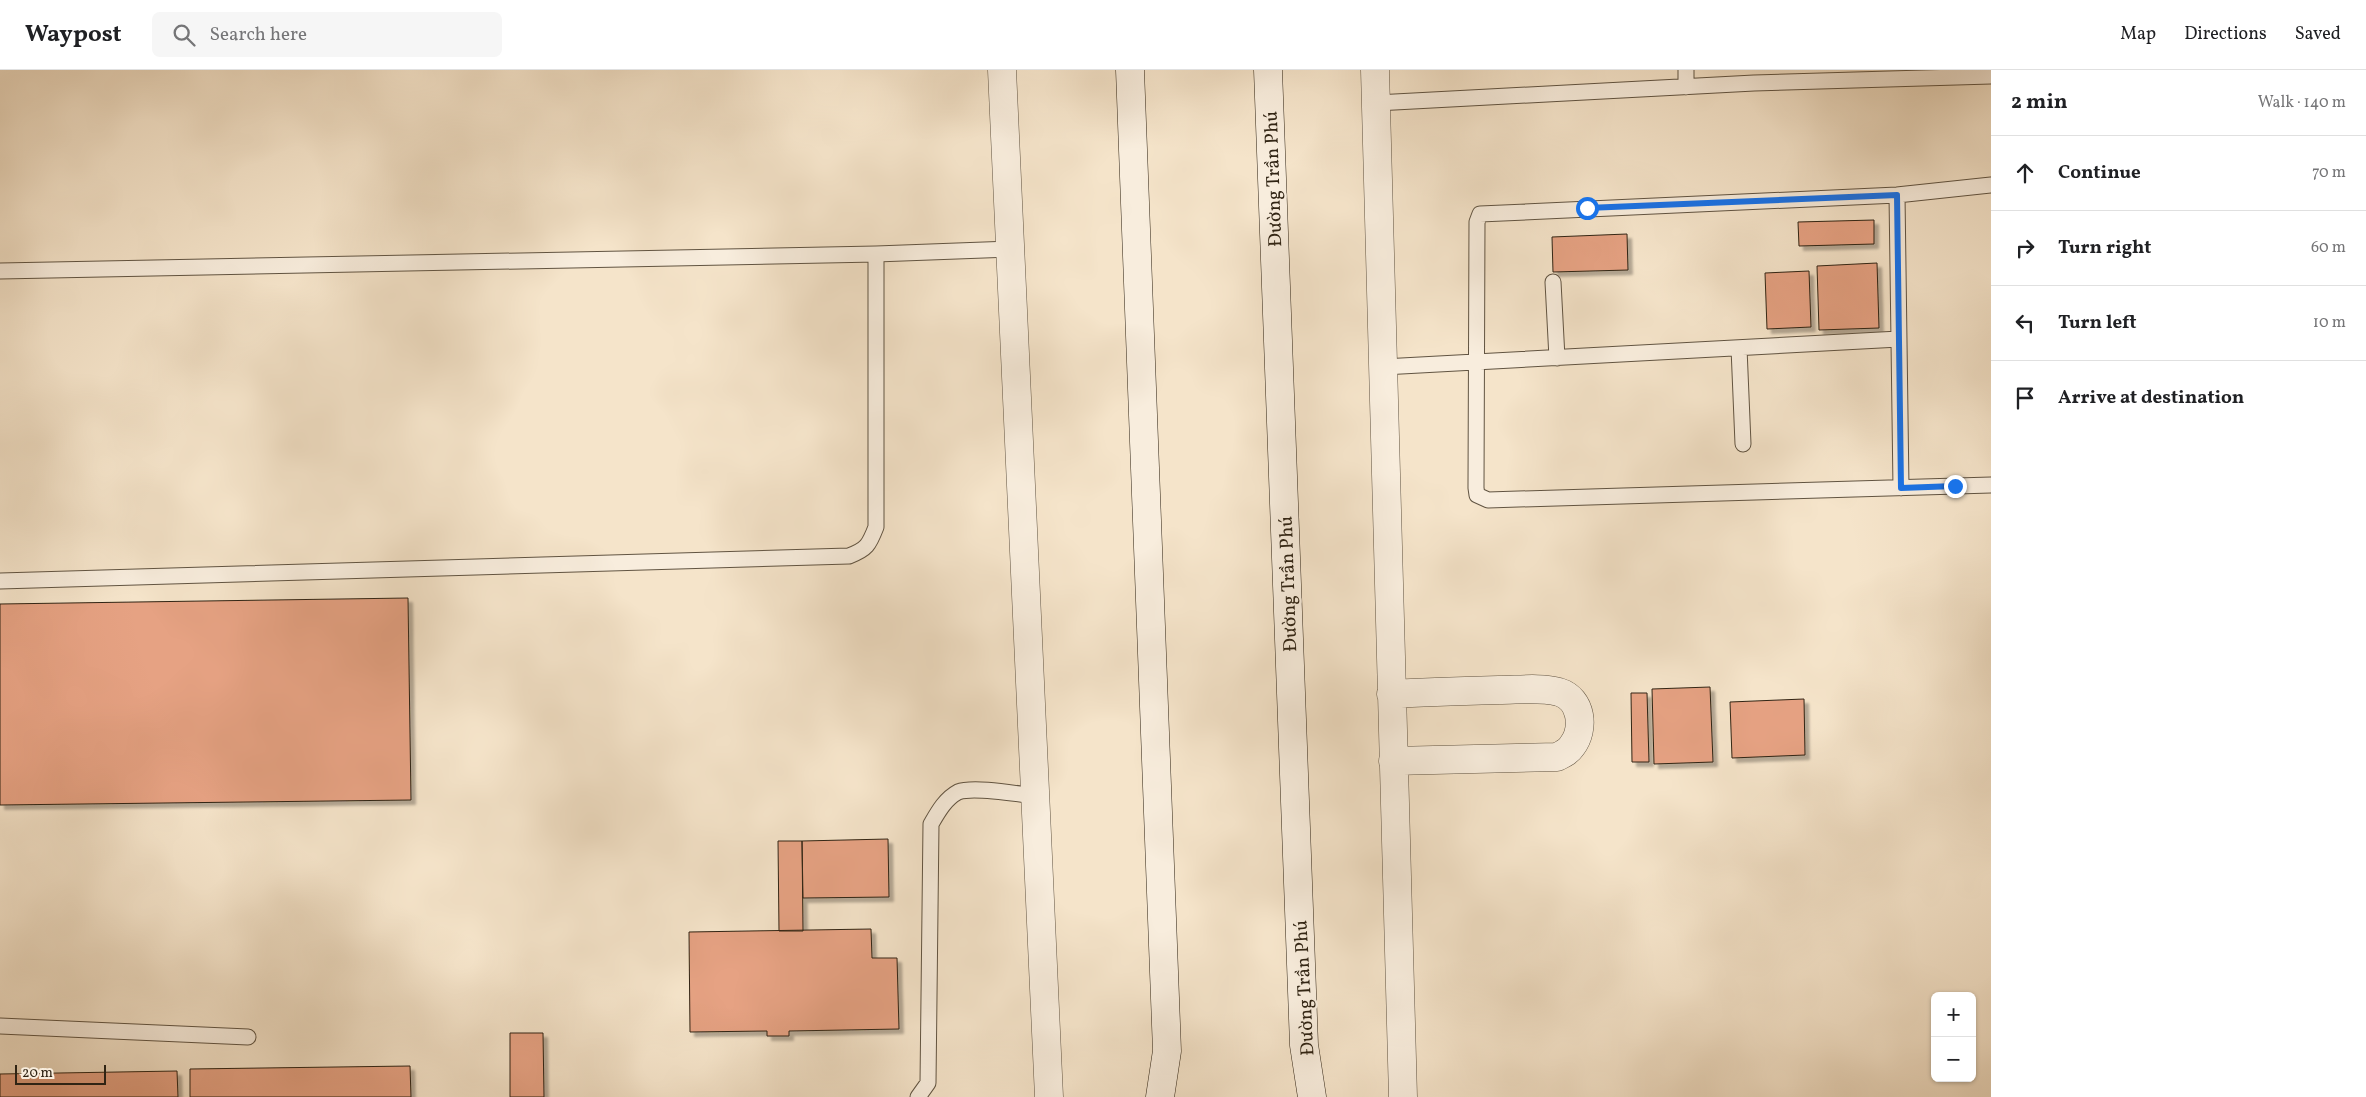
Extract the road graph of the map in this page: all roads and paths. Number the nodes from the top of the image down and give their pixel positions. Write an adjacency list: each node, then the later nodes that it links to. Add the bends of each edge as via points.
1 (1002, 70): 13 (street)
2 (1130, 70): 33 (street, via 1167,1051)
3 (1268, 70): 34 (street, Đường Trần Phú, via 1304,1045)
4 (1375, 70): 10 (street)
5 (1686, 70): 9 (lane)
6 (1972, 73): 7 (lane); 8 (lane)
7 (1798, 76): 9 (lane)
8 (1991, 76)
9 (1686, 87): 10 (lane)
10 (1376, 103): 21 (street)
11 (1991, 185): 12 (lane)
12 (1897, 195): 17 (lane); 20 (lane, via 1480,214 1477,222)
13 (1011, 249): 14 (lane); 28 (street)
14 (876, 254): 15 (lane); 25 (lane, via 876,527 864,550 849,556)
15 (0, 271)
16 (1553, 282): 19 (lane)
17 (1899, 339): 18 (lane); 24 (lane)
18 (1739, 348): 19 (lane); 22 (lane)
19 (1557, 358): 20 (lane)
20 (1476, 362): 21 (lane); 24 (lane, via 1476,488 1477,495 1488,500)
21 (1383, 367): 26 (street)
22 (1743, 444)
23 (1991, 485): 24 (lane)
24 (1901, 488)
25 (0, 581)
26 (1392, 694): 27 (street); 27 (street, via 1558,692 1575,703 1580,723 1574,745 1557,757)
27 (1393, 761): 35 (street)
28 (1035, 796): 31 (lane, via 990,790 959,792 941,805 931,824 928,1083); 32 (street)
29 (0, 1026): 30 (lane)
30 (248, 1037)
31 (918, 1097)
32 (1049, 1097)
33 (1160, 1097)
34 (1312, 1097)
35 (1403, 1097)

